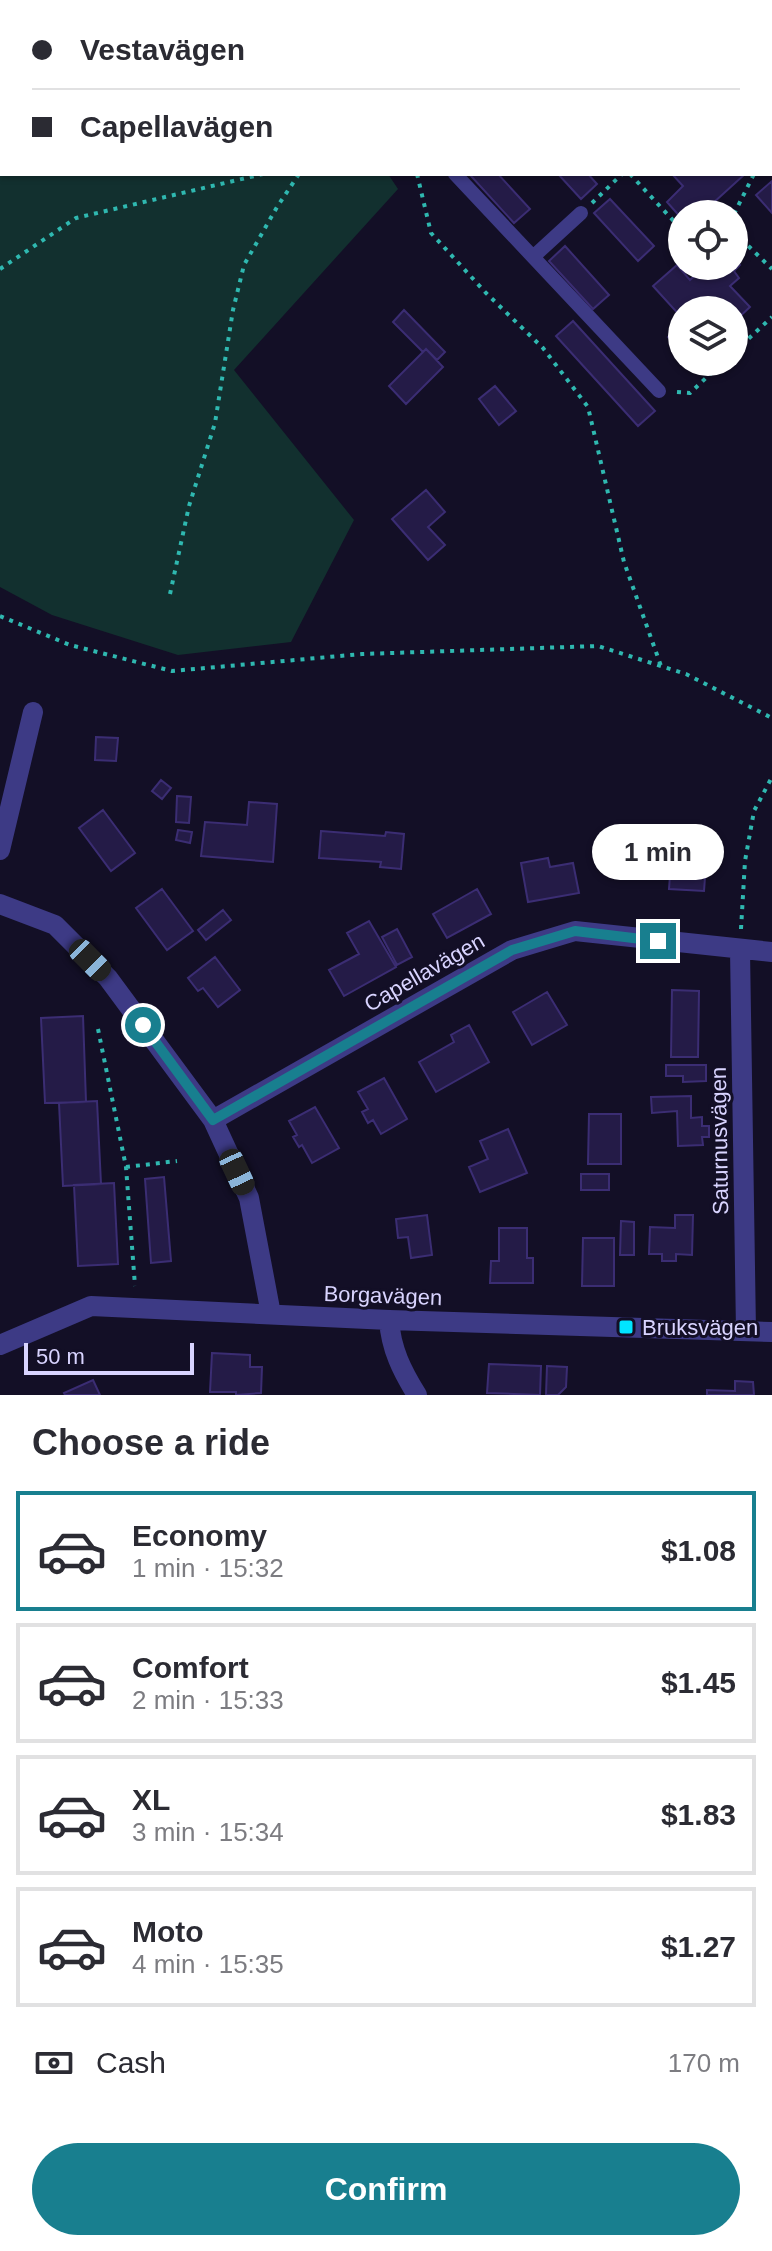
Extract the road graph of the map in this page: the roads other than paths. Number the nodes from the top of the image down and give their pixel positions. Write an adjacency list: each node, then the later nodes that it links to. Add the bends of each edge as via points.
1 (457, 176): 3 (lane)
2 (581, 213): 3 (lane)
3 (533, 257): 4 (lane)
4 (659, 391)
5 (33, 712): 6 (street)
6 (0, 850)
7 (0, 904): 10 (street, via 55,925 97,967)
8 (740, 950): 9 (street, Capellavägen); 10 (street, Capellavägen, via 575,931 512,950); 13 (street, Saturnusvägen)
9 (772, 952)
10 (213, 1120): 11 (street, via 249,1198)
11 (271, 1314): 12 (street, Borgavägen); 15 (street, Borgavägen, via 91,1306)
12 (389, 1320): 13 (street, Borgavägen); 16 (street, via 390,1342)
13 (746, 1331): 14 (street, Borgavägen)
14 (772, 1332)
15 (2, 1340)
16 (417, 1395)

